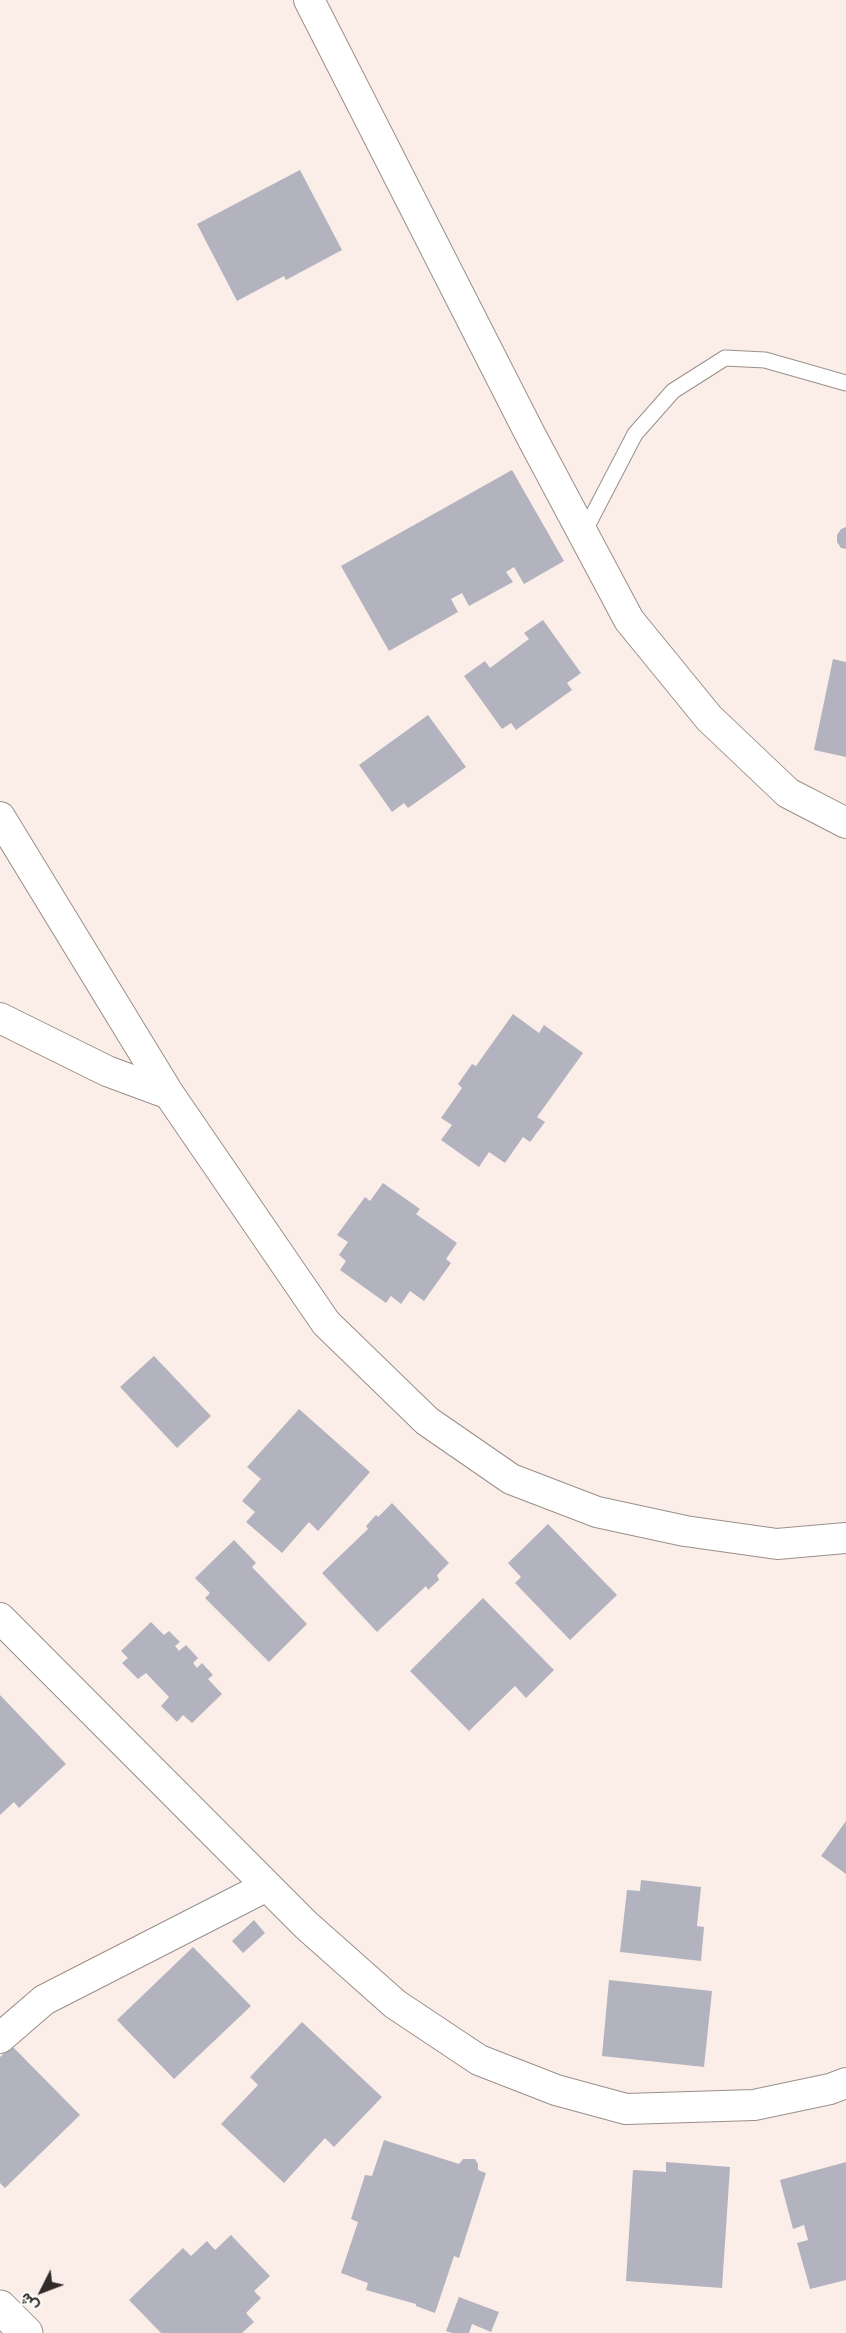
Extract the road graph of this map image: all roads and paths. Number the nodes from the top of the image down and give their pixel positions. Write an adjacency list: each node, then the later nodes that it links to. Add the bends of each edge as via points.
1 (309, 0): 3 (street)
2 (846, 383): 3 (lane, via 765,360 725,358 673,391 635,434)
3 (583, 534): 5 (street, via 629,620 709,718 788,793)
4 (0, 817): 7 (street)
5 (846, 823)
6 (0, 1018): 7 (street, via 107,1071)
7 (169, 1094): 8 (street, via 326,1323 427,1421 511,1479 597,1512 685,1531 777,1544)
8 (846, 1538)
9 (0, 1618): 10 (street)
10 (267, 1886): 11 (street, via 44,2000); 12 (street, via 395,2004 479,2060 556,2090 626,2109 754,2105)
11 (0, 2038)
12 (846, 2084)
13 (0, 2307): 14 (street)
14 (26, 2333)

